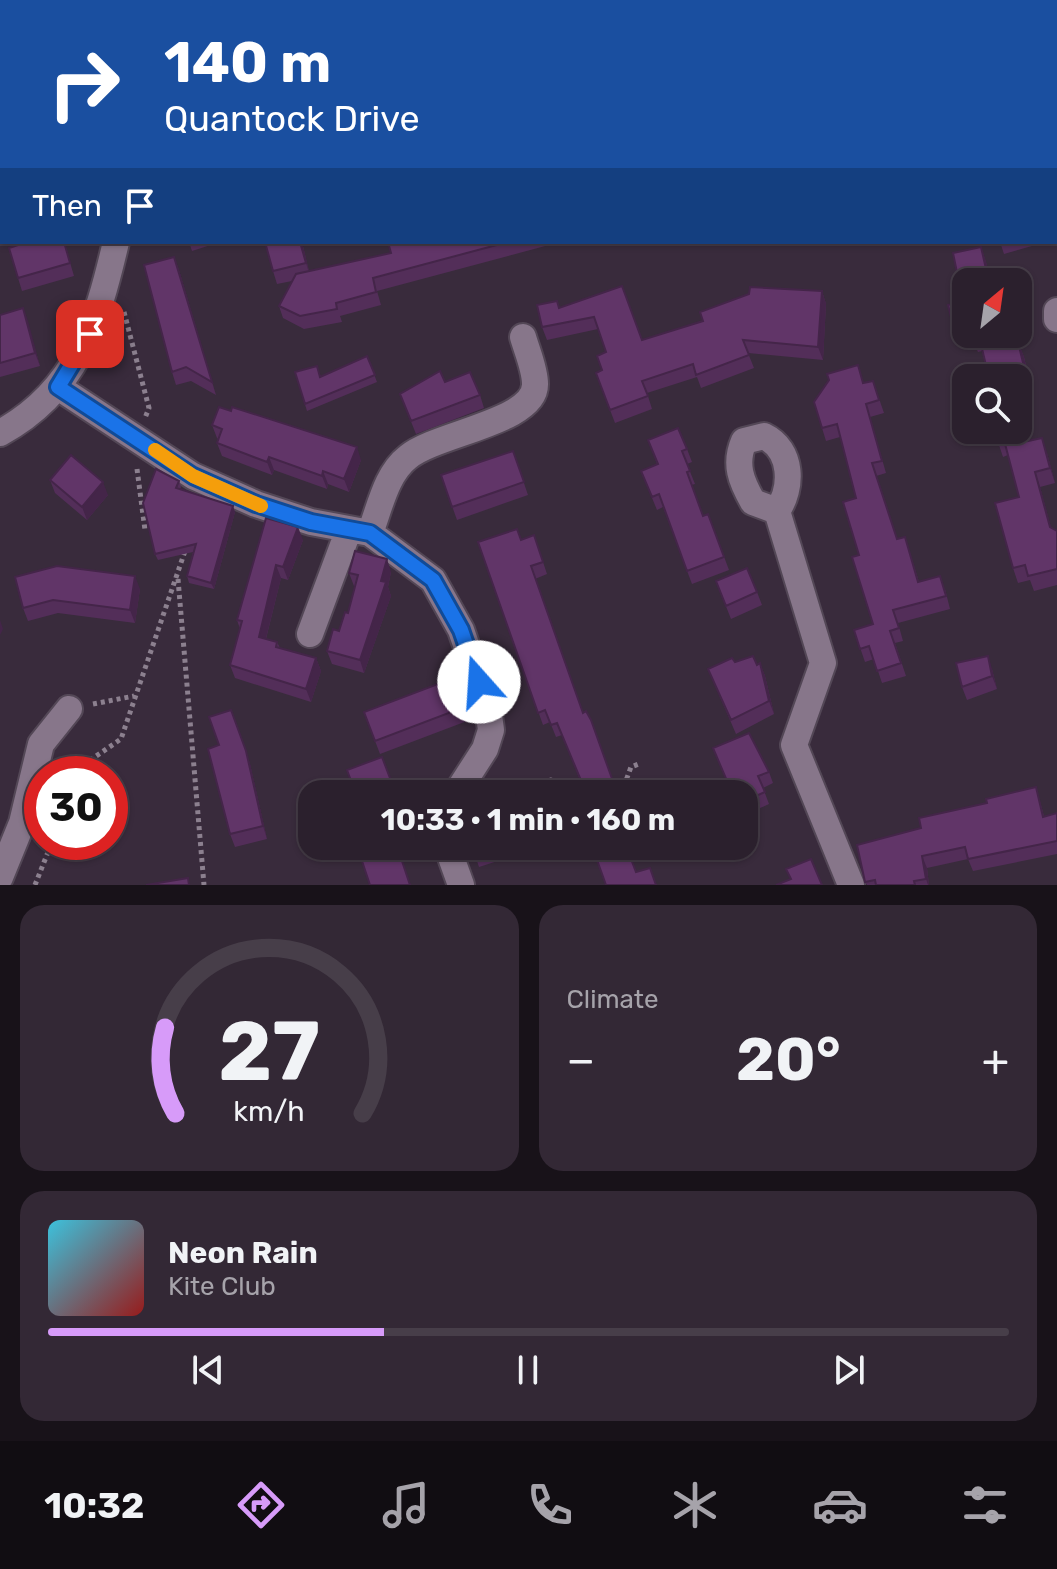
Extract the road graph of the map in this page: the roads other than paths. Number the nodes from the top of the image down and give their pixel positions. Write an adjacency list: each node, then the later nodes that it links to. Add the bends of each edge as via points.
1 (115, 244): 5 (street, via 90,334)
2 (1057, 311): 3 (street)
3 (1057, 319)
4 (523, 337): 8 (street, via 535,385 531,400 520,411 445,436 409,455)
5 (58, 387): 6 (street, via 28,418); 8 (street, via 193,476 256,504)
6 (0, 433)
7 (777, 511): 15 (street, via 823,663 794,745)
8 (360, 531): 9 (street); 11 (street, via 433,580 461,630 491,730)
9 (310, 634)
10 (69, 709): 13 (street, via 41,744 22,823)
11 (465, 780)
12 (452, 860): 14 (street)
13 (0, 877)
14 (461, 885)
15 (851, 885)

